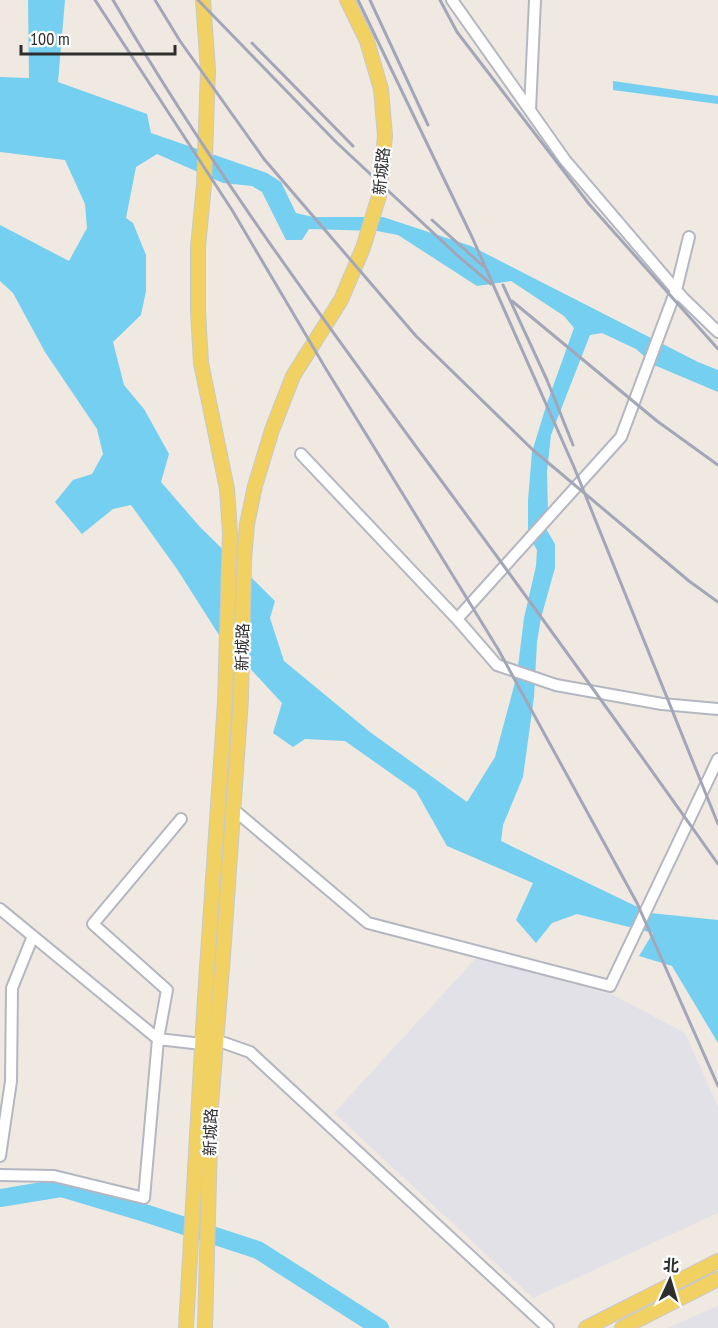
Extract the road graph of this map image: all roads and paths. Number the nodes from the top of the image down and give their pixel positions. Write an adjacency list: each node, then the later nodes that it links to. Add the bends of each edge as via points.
1 (203, 0): 19 (main road, 新城路, via 208,70 198,311 201,363 227,489 230,552 225,702)
2 (347, 0): 13 (main road, 新城路, via 367,41 381,89 385,136 379,196 341,300 293,376 272,430 251,505 244,568)
3 (452, 0): 5 (street)
4 (535, 0): 5 (street)
5 (530, 110): 7 (street, via 566,160)
6 (689, 237): 7 (street)
7 (676, 290): 8 (street); 10 (street, via 621,437)
8 (718, 332)
9 (301, 454): 10 (street)
10 (457, 619): 11 (street, via 497,665 556,685 662,704)
11 (718, 709)
12 (718, 759): 13 (street, via 610,986 368,923)
13 (233, 809): 18 (main road, 新城路)
14 (181, 819): 17 (street, via 93,924 167,990)
15 (0, 909): 16 (street)
16 (33, 936): 17 (street); 20 (street, via 12,988 10,1080)
17 (158, 1040): 19 (street); 21 (street, via 144,1198 54,1176)
18 (216, 1040): 25 (main road, 新城路); 26 (street, via 250,1052)
19 (202, 1044): 24 (main road, 新城路)
20 (0, 1156)
21 (0, 1175)
22 (718, 1261): 27 (main road)
23 (718, 1280): 28 (main road)
24 (186, 1328)
25 (205, 1328)
26 (549, 1328)
27 (586, 1328)
28 (622, 1328)

